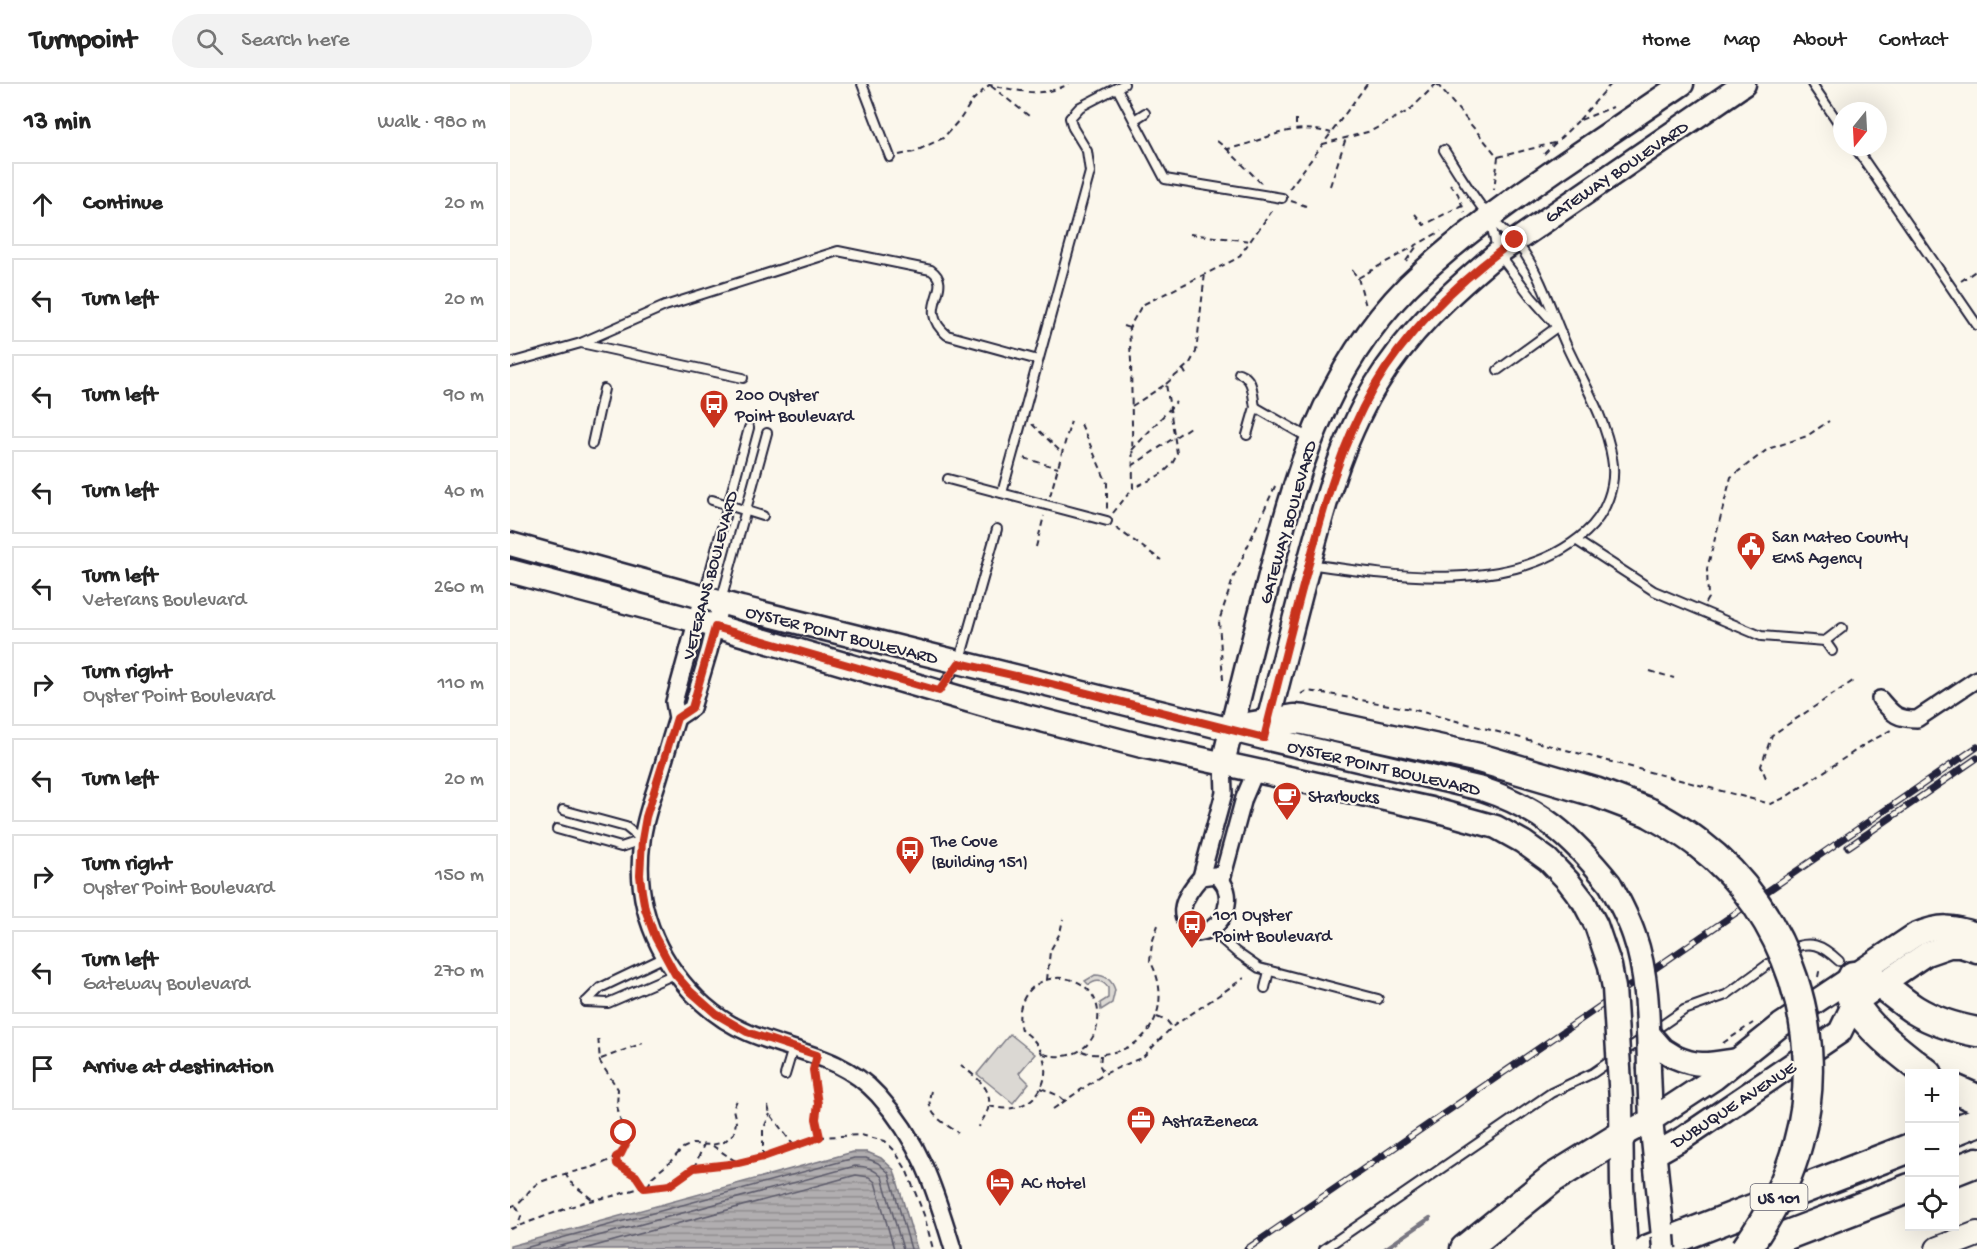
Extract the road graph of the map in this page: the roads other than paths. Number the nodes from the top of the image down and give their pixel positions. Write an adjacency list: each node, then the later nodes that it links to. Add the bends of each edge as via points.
1 (862, 84): 11 (lane)
2 (1682, 84): 13 (main road, GATEWAY BOULEVARD)
3 (1744, 84): 14 (main road, GATEWAY BOULEVARD)
4 (1812, 84): 7 (lane)
5 (1120, 86): 8 (lane); 18 (lane, via 1080,107 1070,118 1087,151 1090,172)
6 (1145, 113): 8 (lane)
7 (1833, 115)
8 (1134, 120): 12 (lane, via 1165,179)
9 (1444, 150): 13 (lane, via 1468,188)
10 (1861, 156): 15 (lane)
11 (890, 157)
12 (1278, 197)
13 (1491, 207): 14 (lane); 14 (lane); 28 (main road, GATEWAY BOULEVARD, via 1407,288 1373,327 1345,368)
14 (1507, 247): 16 (lane, via 1532,298); 16 (lane, via 1526,255); 40 (main road, GATEWAY BOULEVARD, via 1432,312 1375,386 1337,465)
15 (1977, 325)
16 (1557, 327): 20 (lane); 38 (lane, via 1593,401 1612,459 1613,483 1607,505)
17 (581, 343): 18 (lane, via 665,306 843,251 931,270 940,285 933,316 937,327 947,335); 19 (lane); 22 (lane)
18 (1038, 360): 31 (lane)
19 (510, 363)
20 (1498, 370)
21 (1238, 375): 24 (lane, via 1250,380)
22 (743, 378)
23 (604, 389): 29 (lane)
24 (1255, 407): 27 (lane); 28 (lane)
25 (748, 428): 33 (lane, VETERANS BOULEVARD)
26 (767, 433): 34 (lane, VETERANS BOULEVARD)
27 (1247, 435)
28 (1311, 438): 51 (main road, GATEWAY BOULEVARD, via 1287,510)
29 (592, 444)
30 (948, 479): 31 (lane)
31 (1002, 493): 36 (lane)
32 (712, 500): 33 (lane)
33 (728, 505): 34 (lane); 42 (lane, VETERANS BOULEVARD)
34 (746, 510): 35 (lane); 42 (lane, VETERANS BOULEVARD)
35 (763, 516)
36 (1107, 521)
37 (997, 529): 47 (lane)
38 (1577, 541): 40 (lane, via 1533,563 1451,577 1411,577); 45 (lane, via 1654,591 1761,636)
39 (510, 544): 42 (main road, OYSTER POINT BOULEVARD)
40 (1308, 564): 52 (main road, GATEWAY BOULEVARD)
41 (510, 572): 43 (main road, OYSTER POINT BOULEVARD)
42 (712, 600): 43 (street, VETERANS BOULEVARD); 47 (main road, OYSTER POINT BOULEVARD)
43 (706, 624): 49 (main road, OYSTER POINT BOULEVARD); 57 (street, VETERANS BOULEVARD, via 674,702 677,718)
44 (1842, 628): 45 (lane)
45 (1825, 641): 46 (lane)
46 (1832, 651)
47 (959, 663): 49 (lane); 51 (main road, OYSTER POINT BOULEVARD)
48 (1977, 680): 50 (street, via 1917,719 1894,715)
49 (939, 691): 53 (main road, OYSTER POINT BOULEVARD, via 1142,746)
50 (1880, 699)
51 (1231, 730): 52 (highway); 53 (main road, GATEWAY BOULEVARD)
52 (1266, 732): 54 (main road, GATEWAY BOULEVARD); 71 (main road, OYSTER POINT BOULEVARD, bridge, via 1510,798 1568,836 1610,884 1635,935); 95 (highway, bridge, via 1294,720 1304,720 1432,747 1623,801 1676,827 1742,886 1773,931 1794,980 1806,1036 1808,1075 1799,1142 1785,1184)
53 (1222, 763): 54 (main road, OYSTER POINT BOULEVARD); 58 (street, via 1224,793)
54 (1256, 770): 59 (street, via 1244,798); 81 (main road, OYSTER POINT BOULEVARD, bridge, via 1496,827 1548,860 1584,902 1611,966)
55 (563, 810): 57 (lane, via 626,827)
56 (557, 829): 57 (lane, via 621,847)
57 (642, 840): 63 (street, VETERANS BOULEVARD, via 640,875 645,909)
58 (1201, 877): 59 (street, via 1215,875); 60 (street, via 1186,898 1183,919 1198,933)
59 (1222, 879): 60 (street, via 1228,896 1226,910)
60 (1210, 930): 64 (lane, via 1259,968)
61 (1977, 934): 66 (main road, DUBUQUE AVENUE, via 1950,926 1932,928 1915,935)
62 (1977, 951): 67 (main road, via 1961,946 1938,948)
63 (665, 957): 65 (street, VETERANS BOULEVARD); 65 (lane, via 600,988 586,1002 608,1003)
64 (1269, 971): 68 (lane); 69 (lane)
65 (675, 974): 72 (street, VETERANS BOULEVARD, via 716,1014 747,1032)
66 (1849, 980): 67 (highway, via 1868,978); 73 (main road, DUBUQUE AVENUE); 74 (highway, via 1886,1039); 83 (main road, DUBUQUE AVENUE, via 1840,1032); 90 (lane, via 1826,948 1812,944 1790,949 1726,995 1684,1010 1593,1073 1551,1093)
67 (1881, 985): 70 (highway, via 1916,1011)
68 (1265, 988)
69 (1378, 999)
70 (1977, 1032)
71 (1648, 1033): 73 (main road, bridge, via 1662,1049 1691,1064); 78 (main road, OYSTER POINT BOULEVARD, bridge)
72 (793, 1048): 75 (lane); 89 (street, VETERANS BOULEVARD, via 817,1055 852,1074 878,1095 928,1171)
73 (1736, 1060): 78 (main road, DUBUQUE AVENUE)
74 (1922, 1069)
75 (785, 1075)
76 (1959, 1091): 77 (highway)
77 (1977, 1099)
78 (1651, 1120): 81 (main road, DUBUQUE AVENUE); 83 (main road, OYSTER POINT BOULEVARD)
79 (1977, 1122): 80 (highway)
80 (1959, 1129)
81 (1621, 1136): 83 (main road, DUBUQUE AVENUE); 91 (highway, via 1553,1178); 92 (main road, OYSTER POINT BOULEVARD)
82 (1905, 1150): 93 (highway, US 101)
83 (1655, 1154): 94 (main road, OYSTER POINT BOULEVARD, bridge)
84 (1977, 1162): 85 (highway)
85 (1959, 1169)
86 (1905, 1190): 87 (highway, US 101)
87 (1836, 1216): 96 (highway, US 101); 97 (highway)
88 (1977, 1234): 98 (main road)
89 (953, 1249)
90 (1324, 1249)
91 (1465, 1249)
92 (1626, 1249)
93 (1649, 1249)
94 (1664, 1249)
95 (1746, 1249)
96 (1751, 1249)
97 (1770, 1249)
98 (1938, 1249)

